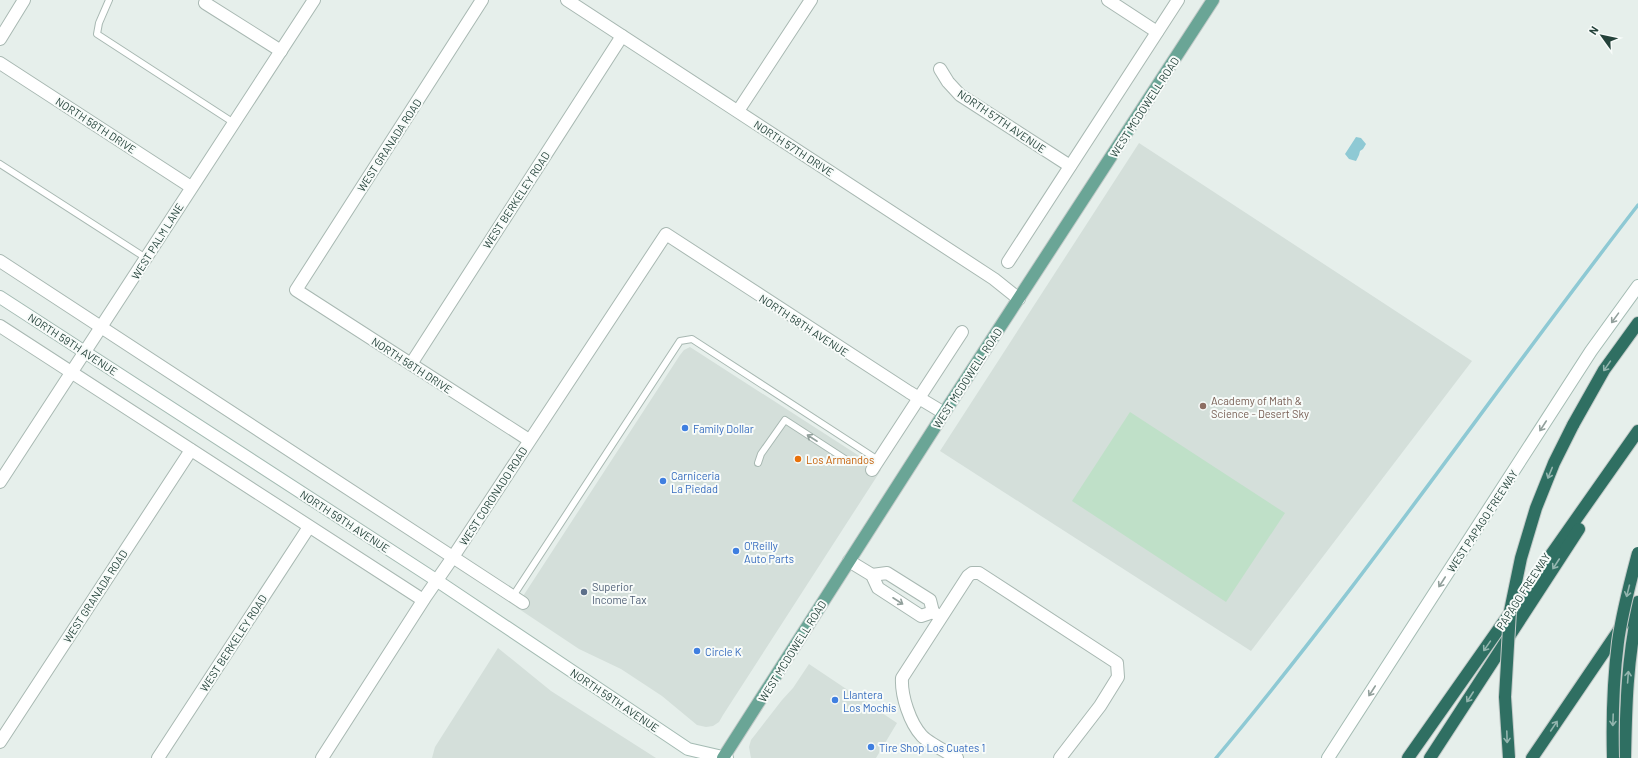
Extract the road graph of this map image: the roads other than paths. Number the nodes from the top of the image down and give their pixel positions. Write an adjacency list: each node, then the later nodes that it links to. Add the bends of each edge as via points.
1 (24, 0): 13 (street)
2 (109, 0): 18 (lane, via 97,34)
3 (314, 0): 14 (street, WEST PALM LANE)
4 (482, 0): 27 (street, WEST GRANADA ROAD)
5 (567, 0): 12 (street, NORTH 57TH DRIVE)
6 (811, 0): 17 (street)
7 (1108, 0): 11 (street)
8 (1178, 0): 11 (street)
9 (1213, 0): 29 (main road, WEST MCDOWELL ROAD)
10 (205, 3): 14 (street)
11 (1157, 32): 20 (street)
12 (622, 36): 17 (street, NORTH 57TH DRIVE); 35 (street, WEST BERKELEY ROAD)
13 (0, 39)
14 (281, 51): 18 (street, WEST PALM LANE)
15 (0, 63): 21 (street, NORTH 58TH DRIVE)
16 (940, 69): 20 (street, NORTH 57TH AVENUE, via 960,94)
17 (738, 111): 29 (street, NORTH 57TH DRIVE, via 994,279)
18 (234, 123): 21 (street, WEST PALM LANE)
19 (0, 164): 23 (lane)
20 (1070, 166): 25 (street)
21 (191, 187): 23 (street, WEST PALM LANE)
22 (666, 234): 37 (street, NORTH 58TH AVENUE); 41 (street, WEST CORONADO ROAD)
23 (146, 258): 32 (street, WEST PALM LANE)
24 (0, 261): 32 (street)
25 (1008, 262)
26 (1638, 286): 65 (street, WEST PAPAGO FREEWAY, one-way to 65, via 1592,351)
27 (296, 290): 35 (street, NORTH 58TH DRIVE)
28 (0, 297): 34 (street, NORTH 59TH AVENUE)
29 (1019, 299): 38 (main road, WEST MCDOWELL ROAD)
30 (1638, 323): 68 (highway, one-way to 68, bridge, via 1604,370 1554,463 1536,508 1521,558 1510,611 1505,697)
31 (0, 326): 36 (street)
32 (101, 328): 34 (street, WEST PALM LANE); 49 (street)
33 (962, 332): 37 (street)
34 (85, 352): 36 (street, WEST PALM LANE); 52 (street, NORTH 59TH AVENUE)
35 (411, 364): 41 (street, NORTH 58TH DRIVE)
36 (71, 373): 42 (street); 46 (street, WEST PALM LANE)
37 (919, 398): 38 (street, NORTH 58TH AVENUE); 45 (street)
38 (944, 413): 50 (main road, WEST MCDOWELL ROAD)
39 (1638, 431): 66 (highway, one-way to 66)
40 (1638, 438): 67 (highway, PAPAGO FREEWAY, one-way to 67)
41 (529, 440): 49 (street, WEST CORONADO ROAD)
42 (191, 450): 47 (street); 58 (street, WEST GRANADA ROAD)
43 (845, 459): 44 (lane, one-way to 44, via 785,420 761,454)
44 (758, 463)
45 (875, 465): 54 (lane, via 692,339 680,341)
46 (0, 482)
47 (309, 527): 53 (street); 61 (street, WEST BERKELEY ROAD)
48 (1638, 553): 70 (highway, one-way to 70, bridge, via 1618,642)
49 (453, 557): 52 (street, WEST CORONADO ROAD); 54 (street)
50 (849, 561): 51 (street); 60 (main road, WEST MCDOWELL ROAD)
51 (872, 575): 57 (street, one-way to 57, via 878,588 920,616); 57 (street, via 887,573 930,600)
52 (436, 580): 53 (street, WEST CORONADO ROAD); 59 (street, NORTH 59TH AVENUE)
53 (423, 600): 62 (street, WEST CORONADO ROAD)
54 (518, 600)
55 (1638, 602): 69 (highway, one-way to 55)
56 (1638, 610): 71 (highway, one-way to 56, via 1627,677)
57 (937, 615): 63 (street, via 902,678 901,690 916,728 923,737); 64 (street, via 968,576 979,572 1117,662 1118,677 1100,706)
58 (0, 742)
59 (691, 754): 60 (street, NORTH 59TH AVENUE)
60 (725, 757)
61 (158, 758)
62 (322, 758)
63 (957, 758)
64 (1060, 758)
65 (1328, 758)
66 (1408, 758)
67 (1430, 758)
68 (1509, 758)
69 (1532, 758)
70 (1613, 758)
71 (1625, 758)

